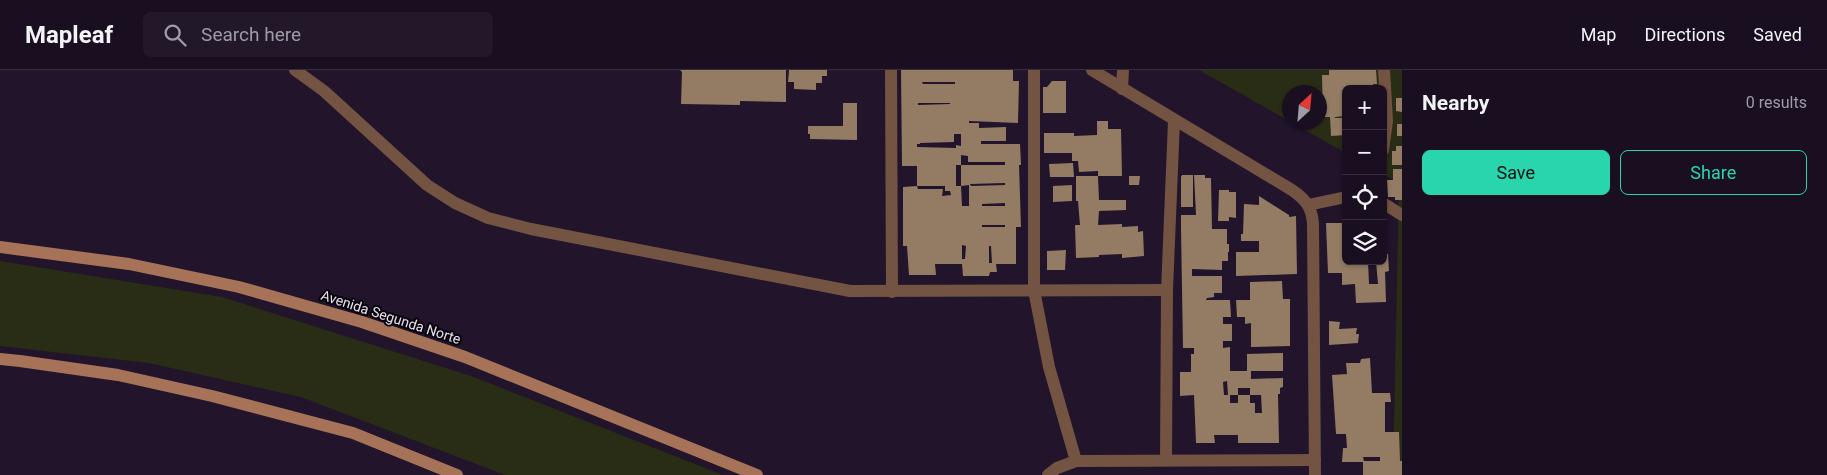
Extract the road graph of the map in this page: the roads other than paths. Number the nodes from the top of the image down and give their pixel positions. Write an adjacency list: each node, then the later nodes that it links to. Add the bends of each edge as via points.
1 (295, 70): 17 (street, via 324,91 427,185 455,203 488,218 816,286)
2 (891, 70): 17 (street)
3 (1034, 70): 15 (street)
4 (1092, 70): 7 (street)
5 (1123, 70): 7 (street)
6 (1384, 70): 9 (street)
7 (1122, 89): 8 (street)
8 (1174, 120): 11 (street, via 1292,190); 16 (street)
9 (1386, 130)
10 (1342, 198): 11 (street)
11 (1308, 205): 20 (street, via 1313,224)
12 (1387, 206): 13 (street)
13 (1402, 215)
14 (0, 247): 23 (main road, Avenida Segunda Norte, via 129,264 239,287 362,322 465,357)
15 (1034, 290): 16 (street); 17 (street); 21 (street, via 1049,367)
16 (1167, 290): 19 (street)
17 (892, 292)
18 (0, 359): 22 (main road, via 118,375 212,396 353,433)
19 (1166, 460): 20 (street); 21 (street)
20 (1314, 460): 25 (street)
21 (1076, 461): 24 (street)
22 (457, 475)
23 (757, 475)
24 (1048, 475)
25 (1315, 475)

